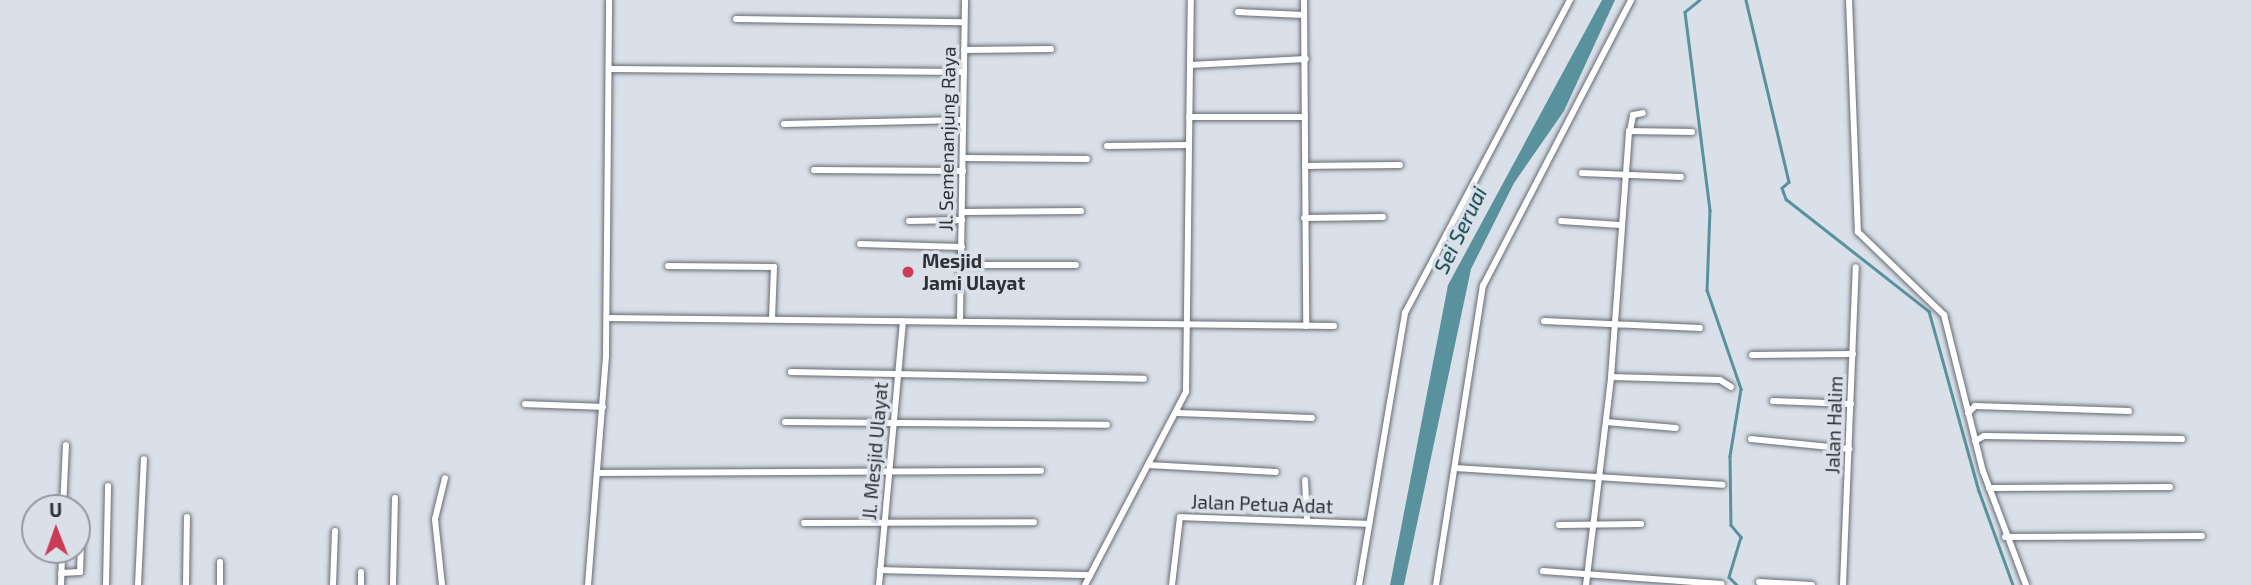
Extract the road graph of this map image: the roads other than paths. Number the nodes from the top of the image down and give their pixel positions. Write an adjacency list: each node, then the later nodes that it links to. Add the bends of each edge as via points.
1 (610, 0): 16 (street)
2 (965, 0): 11 (street, Jl. Semenanjung Raya)
3 (1191, 0): 15 (street)
4 (1304, 0): 9 (street)
5 (1570, 0): 106 (street, via 1405,313)
6 (1631, 0): 87 (street, via 1483,286)
7 (1849, 0): 73 (street, via 1857,232 1944,315)
8 (1238, 12): 9 (street)
9 (1304, 15): 14 (street)
10 (736, 19): 11 (street)
11 (964, 23): 12 (street, Jl. Semenanjung Raya)
12 (964, 50): 13 (street); 17 (street, Jl. Semenanjung Raya)
13 (1051, 50)
14 (1306, 59): 15 (street); 20 (street)
15 (1190, 65): 19 (street)
16 (610, 69): 17 (street); 50 (street)
17 (964, 72): 21 (street, Jl. Semenanjung Raya)
18 (1643, 113): 23 (street, via 1633,115)
19 (1189, 117): 20 (street); 25 (street)
20 (1305, 117): 30 (street)
21 (963, 120): 22 (street); 27 (street, Jl. Semenanjung Raya)
22 (784, 124)
23 (1630, 131): 24 (street); 34 (street)
24 (1692, 132)
25 (1188, 145): 26 (street); 56 (street)
26 (1107, 146)
27 (963, 158): 28 (street); 32 (street, Jl. Semenanjung Raya)
28 (1087, 159)
29 (1400, 165): 30 (street)
30 (1305, 166): 39 (street)
31 (814, 170): 32 (street)
32 (963, 171): 37 (street, Jl. Semenanjung Raya)
33 (1582, 173): 34 (street)
34 (1625, 176): 35 (street); 43 (street)
35 (1681, 177)
36 (1080, 211): 37 (street)
37 (962, 212): 40 (street, Jl. Semenanjung Raya)
38 (1383, 217): 39 (street)
39 (1304, 218): 57 (street)
40 (962, 220): 41 (street); 45 (street, Jl. Semenanjung Raya)
41 (909, 221)
42 (1561, 221): 43 (street)
43 (1620, 225): 55 (street)
44 (860, 244): 45 (street)
45 (962, 247): 47 (street, Jl. Semenanjung Raya)
46 (668, 265): 51 (street, via 774,267)
47 (961, 265): 48 (street); 52 (street, Jl. Semenanjung Raya)
48 (1076, 265)
49 (1856, 267): 60 (street, Jalan Halim)
50 (607, 318): 51 (street); 70 (street)
51 (772, 319): 53 (street)
52 (960, 320): 53 (street); 56 (street)
53 (904, 321): 63 (street, Jl. Mesjid Ulayat)
54 (1544, 321): 55 (street)
55 (1615, 325): 59 (street); 64 (street)
56 (1188, 326): 57 (street); 72 (street, via 1189,373)
57 (1306, 326): 58 (street)
58 (1334, 326)
59 (1700, 328)
60 (1853, 354): 61 (street); 69 (street, Jalan Halim)
61 (1752, 355)
62 (791, 372): 63 (street)
63 (898, 373): 65 (street); 76 (street, Jl. Mesjid Ulayat)
64 (1611, 377): 66 (street, via 1720,380); 77 (street)
65 (1144, 379)
66 (1731, 387)
67 (1773, 401): 69 (street)
68 (525, 404): 70 (street)
69 (1851, 404): 84 (street, Jalan Halim)
70 (603, 407): 91 (street)
71 (2129, 411): 73 (street, via 1975,407)
72 (1178, 413): 74 (street); 86 (street)
73 (1968, 413): 82 (street)
74 (1312, 418)
75 (785, 422): 76 (street)
76 (893, 422): 78 (street); 89 (street, Jl. Mesjid Ulayat)
77 (1606, 422): 79 (street); 92 (street)
78 (1107, 425)
79 (1676, 428)
80 (1751, 439): 84 (street)
81 (2182, 439): 82 (street, via 1984,436)
82 (1975, 441): 98 (street)
83 (66, 445): 99 (street)
84 (1849, 449): 141 (street, Jalan Halim)
85 (144, 459): 126 (street)
86 (1148, 465): 90 (street); 120 (street)
87 (1455, 468): 92 (street); 138 (street)
88 (1041, 471): 89 (street)
89 (889, 472): 91 (street); 103 (street, Jl. Mesjid Ulayat)
90 (1276, 472)
91 (598, 473): 133 (street)
92 (1599, 475): 95 (street); 109 (street)
93 (445, 478): 132 (street, via 435,519)
94 (1305, 480): 102 (street)
95 (1723, 485)
96 (108, 486): 125 (street)
97 (2170, 487): 98 (street)
98 (1989, 488): 112 (street)
99 (64, 494)
100 (395, 498): 131 (street)
101 (187, 517): 127 (street)
102 (1307, 520): 106 (street, Jalan Petua Adat); 136 (street, Jalan Petua Adat, via 1180,517)
103 (885, 521): 104 (street); 105 (street); 116 (street, Jl. Mesjid Ulayat)
104 (1034, 522)
105 (804, 523)
106 (1368, 524): 137 (street)
107 (1641, 524): 109 (street)
108 (1559, 525): 109 (street)
109 (1592, 527): 121 (street)
110 (335, 531): 129 (street)
111 (2202, 536): 112 (street)
112 (2005, 537): 142 (street)
113 (220, 562): 128 (street)
114 (61, 564): 119 (street)
115 (80, 564): 119 (street, via 80,572)
116 (880, 570): 120 (street); 134 (street, Jl. Mesjid Ulayat)
117 (1543, 570): 121 (street)
118 (361, 572): 130 (street)
119 (61, 573): 124 (street)
120 (1085, 573): 135 (street)
121 (1587, 575): 123 (street); 139 (street)
122 (1759, 582): 140 (street)
123 (1722, 584)
124 (61, 585)
125 (106, 585)
126 (138, 585)
127 (186, 585)
128 (220, 585)
129 (333, 585)
130 (361, 585)
131 (393, 585)
132 (442, 585)
133 (588, 585)
134 (879, 585)
135 (1085, 585)
136 (1172, 585)
137 (1359, 585)
138 (1437, 585)
139 (1586, 585)
140 (1812, 585)
141 (1843, 585)
142 (2026, 585)

